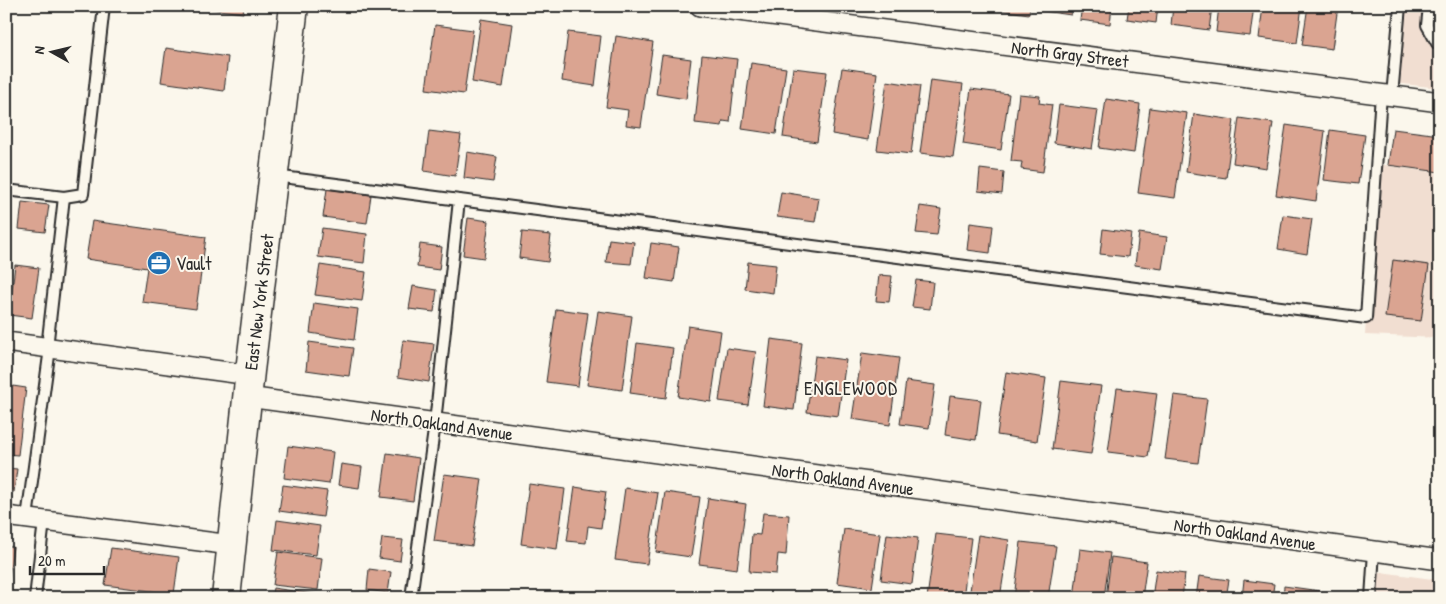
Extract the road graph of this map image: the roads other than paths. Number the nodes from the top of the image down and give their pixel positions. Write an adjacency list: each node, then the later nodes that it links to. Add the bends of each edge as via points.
1 (104, 6): 11 (lane, via 82,194)
2 (294, 6): 9 (main road, East New York Street)
3 (700, 6): 7 (street, North Gray Street)
4 (1400, 6): 7 (lane)
5 (1429, 6): 6 (lane, via 1427,24)
6 (1440, 44)
7 (1387, 95): 8 (street, North Gray Street); 12 (lane, via 1366,318)
8 (1440, 102)
9 (274, 176): 12 (lane); 15 (main road, East New York Street)
10 (6, 190): 11 (lane)
11 (64, 197): 14 (lane)
12 (459, 200): 16 (lane)
13 (6, 342): 14 (street, North Oakland Avenue)
14 (48, 348): 15 (street, North Oakland Avenue); 18 (lane)
15 (248, 386): 16 (street, North Oakland Avenue); 19 (main road, East New York Street)
16 (435, 424): 20 (street, North Oakland Avenue); 24 (lane)
17 (6, 516): 18 (street)
18 (35, 520): 19 (street); 22 (lane)
19 (231, 545): 23 (main road, East New York Street)
20 (1374, 551): 21 (street, North Oakland Avenue); 25 (lane)
21 (1440, 560)
22 (35, 598)
23 (226, 598)
24 (411, 598)
25 (1371, 598)

